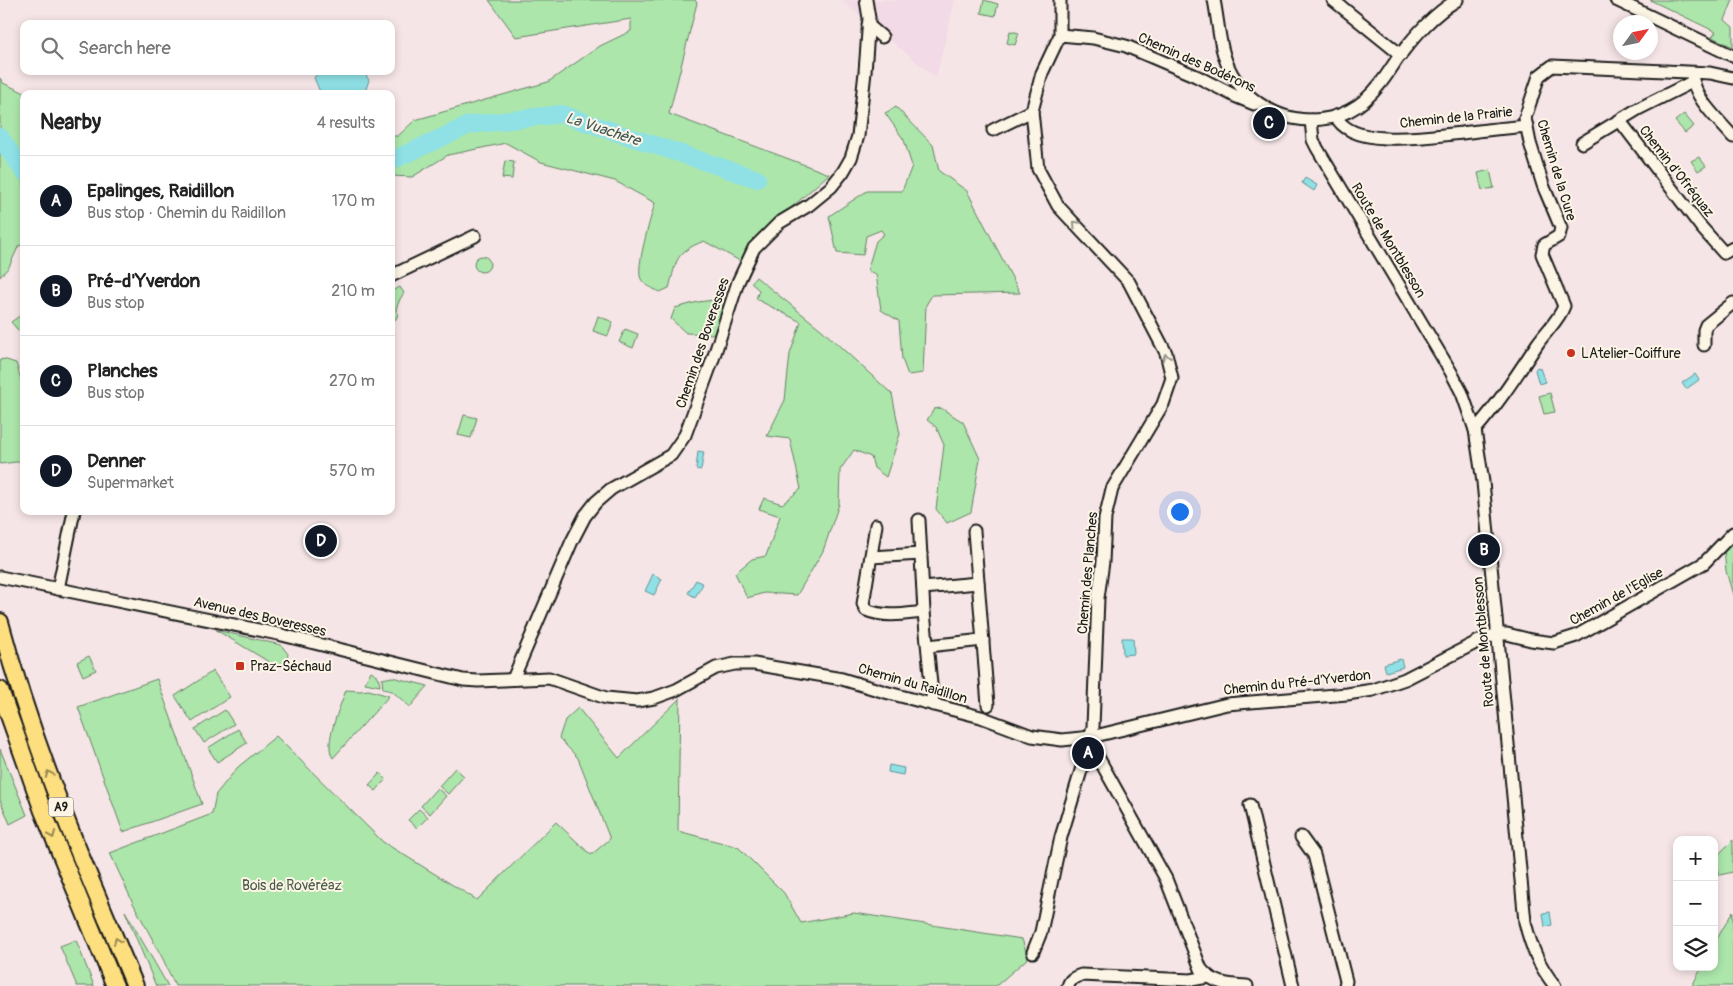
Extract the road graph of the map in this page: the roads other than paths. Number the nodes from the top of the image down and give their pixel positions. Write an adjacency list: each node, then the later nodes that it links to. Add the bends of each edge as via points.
1 (866, 0): 7 (street, Chemin des Boveresses)
2 (1060, 0): 8 (street, Chemin des Planches)
3 (1214, 0): 14 (street, via 1224,56 1231,73 1245,92)
4 (1332, 0): 10 (street)
5 (1457, 0): 10 (street, Chemin des Bodérons, via 1428,22)
6 (1616, 0): 11 (street)
7 (868, 25): 9 (street); 45 (street, Chemin des Boveresses, via 858,136 851,158 825,193 779,224 754,248 738,282 685,435 671,455 611,489 585,516)
8 (1060, 35): 14 (street, Chemin des Bodérons, via 1126,46); 15 (street, Chemin des Planches, via 1042,73)
9 (882, 37)
10 (1401, 55): 16 (street, Chemin des Bodérons, via 1370,95 1355,108)
11 (1733, 56)
12 (1692, 77): 13 (street, Chemin de la Cure, via 1710,73); 18 (street, Chemin d'Ofréquaz); 19 (street, Chemin de la Cure, via 1552,66 1539,76 1525,118); 21 (street, via 1712,114)
13 (1733, 78)
14 (1263, 107): 17 (street, Chemin des Bodérons, via 1280,116)
15 (1032, 111): 20 (street); 49 (street, Chemin des Planches, one-way to 15, via 1094,719 1098,598 1104,562 1105,518 1112,489 1163,404 1172,378 1166,353 1129,282 1058,206 1038,169)
16 (1336, 116): 17 (street, Chemin des Bodérons); 19 (street, Chemin de la Prairie, via 1346,130 1392,138 1419,139)
17 (1311, 120): 28 (street, Route de Montblesson, via 1317,148 1451,372 1462,392)
18 (1620, 121): 22 (street, Chemin d'Ofréquaz); 24 (street, Chemin d'Ofréquaz, via 1724,253)
19 (1526, 126): 28 (street, Chemin de la Cure, via 1543,185 1561,228 1560,236 1544,245 1542,254 1564,306 1561,315)
20 (993, 130)
21 (1733, 137)
22 (1582, 143)
23 (475, 236): 25 (street)
24 (1733, 248)
25 (395, 274)
26 (1733, 303): 27 (street, via 1706,325)
27 (1704, 345)
28 (1475, 430): 42 (street, Route de Montblesson)
29 (73, 515): 39 (street)
30 (919, 520): 34 (street)
31 (876, 525): 35 (street)
32 (974, 531): 37 (street)
33 (1733, 533): 42 (street, Chemin de l'Eglise, via 1704,562 1576,636 1554,643)
34 (921, 554): 35 (street); 38 (street)
35 (871, 557): 40 (street, via 864,604 866,610 894,615)
36 (0, 577): 39 (street, Avenue des Boveresses)
37 (978, 583): 38 (street); 43 (street)
38 (923, 588): 40 (street)
39 (58, 589): 45 (street, Avenue des Boveresses, via 278,634 463,680)
40 (924, 612): 44 (street)
41 (0, 622): 56 (highway, A9, one-way to 41, via 46,767)
42 (1498, 634): 49 (street, Chemin du Pré-d'Yverdon, via 1405,679 1373,690 1226,704); 61 (street, Route de Montblesson, via 1525,922 1538,962)
43 (983, 640): 44 (street); 48 (street)
44 (928, 646): 47 (street)
45 (513, 679): 47 (street, Chemin du Raidillon, via 549,678 606,698 636,700 676,690 716,668 744,664 833,677)
46 (0, 690): 55 (highway, A9, one-way to 55, via 43,811)
47 (933, 705): 49 (street, Chemin du Raidillon, via 1044,738)
48 (988, 705)
49 (1090, 739): 52 (street, via 1059,844 1041,932); 53 (street, via 1166,879 1201,969)
50 (1250, 805): 59 (street)
51 (1301, 837): 60 (street, via 1314,855)
52 (1033, 952)
53 (1208, 977): 54 (street); 58 (street, via 1232,986)
54 (1136, 982): 57 (street, via 1081,975 1074,977)
55 (115, 986)
56 (135, 986)
57 (1068, 986)
58 (1247, 986)
59 (1292, 986)
60 (1345, 986)
61 (1555, 986)

